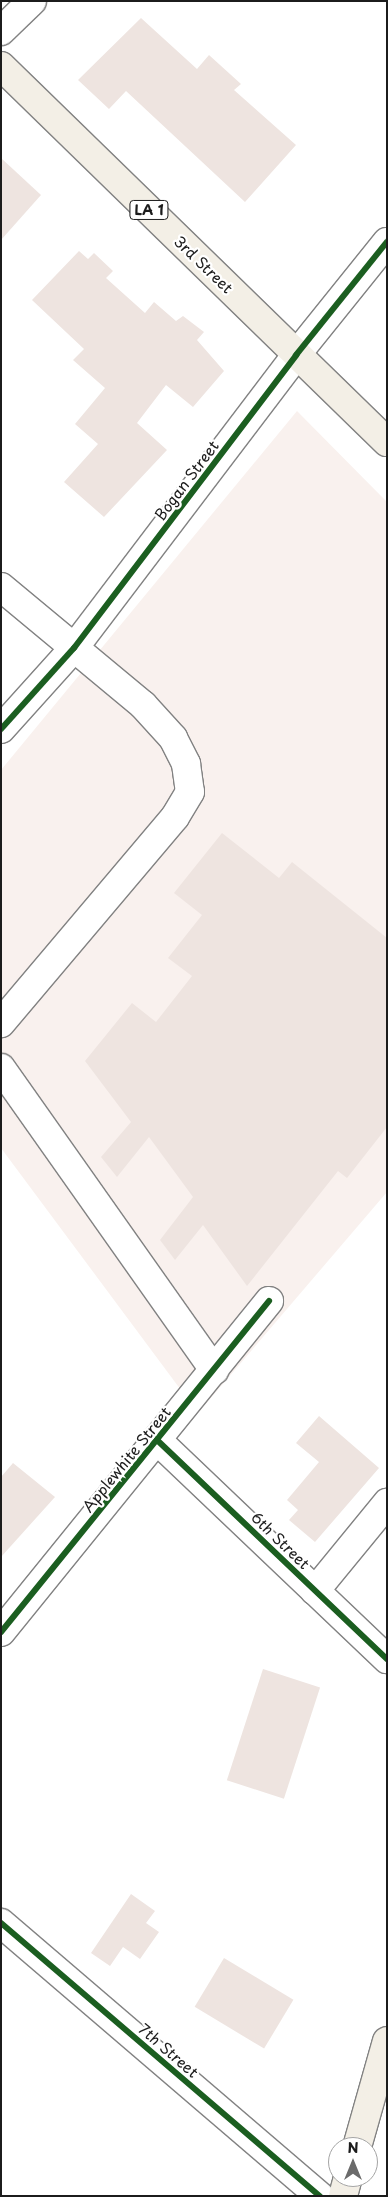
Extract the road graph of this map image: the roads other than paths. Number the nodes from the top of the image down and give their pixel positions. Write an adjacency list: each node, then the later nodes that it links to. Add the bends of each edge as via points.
1 (32, 1): 2 (street)
2 (1, 31)
3 (1, 66): 5 (main road, 3rd Street / LA 1)
4 (387, 242): 5 (street, Bogan Street)
5 (296, 354): 6 (main road, 3rd Street / LA 1); 8 (street, Bogan Street)
6 (387, 442)
7 (1, 587): 8 (street)
8 (74, 648): 9 (street, Bogan Street); 10 (street, via 143,705 173,738 186,764 190,792 176,817)
9 (1, 729)
10 (1, 1023)
11 (1, 1068): 13 (street)
12 (269, 1301): 13 (street, Applewhite Street)
13 (214, 1370): 14 (street, Applewhite Street)
14 (158, 1440): 16 (street, 6th Street); 17 (street, Applewhite Street)
15 (387, 1503): 16 (street)
16 (315, 1590): 18 (street, 6th Street)
17 (1, 1632)
18 (387, 1659)
19 (1, 1923): 22 (street, 7th Street)
20 (387, 2041): 21 (main road)
21 (359, 2137)
22 (320, 2196)

